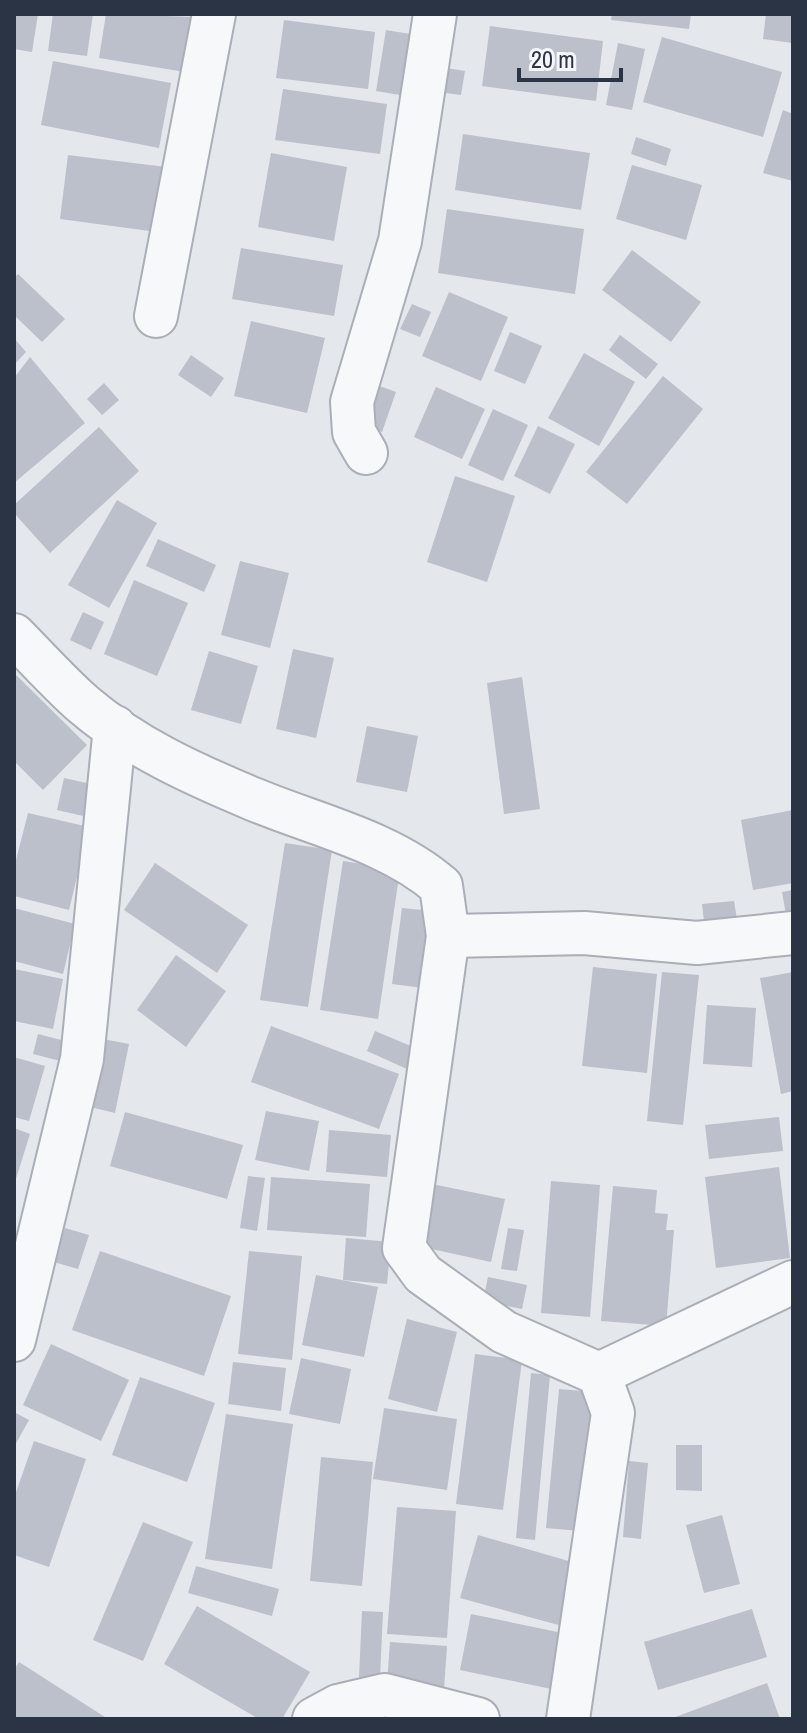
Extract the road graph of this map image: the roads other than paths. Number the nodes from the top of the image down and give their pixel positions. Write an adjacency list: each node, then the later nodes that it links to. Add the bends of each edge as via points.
1 (214, 14): 3 (street)
2 (435, 14): 4 (street, via 400,241 352,402 354,432)
3 (156, 316)
4 (366, 453)
5 (14, 635): 6 (street, via 83,705)
6 (115, 727): 8 (street, via 147,750 420,868 441,886); 10 (street, via 82,1059)
7 (793, 933): 8 (street, via 697,943 584,933)
8 (448, 936): 11 (street, via 404,1248 423,1274 504,1332)
9 (793, 1282): 11 (street)
10 (14, 1340)
11 (599, 1374): 14 (street, via 613,1413)
12 (314, 1719): 13 (street, via 338,1706 385,1695)
13 (478, 1719)
14 (568, 1719)

